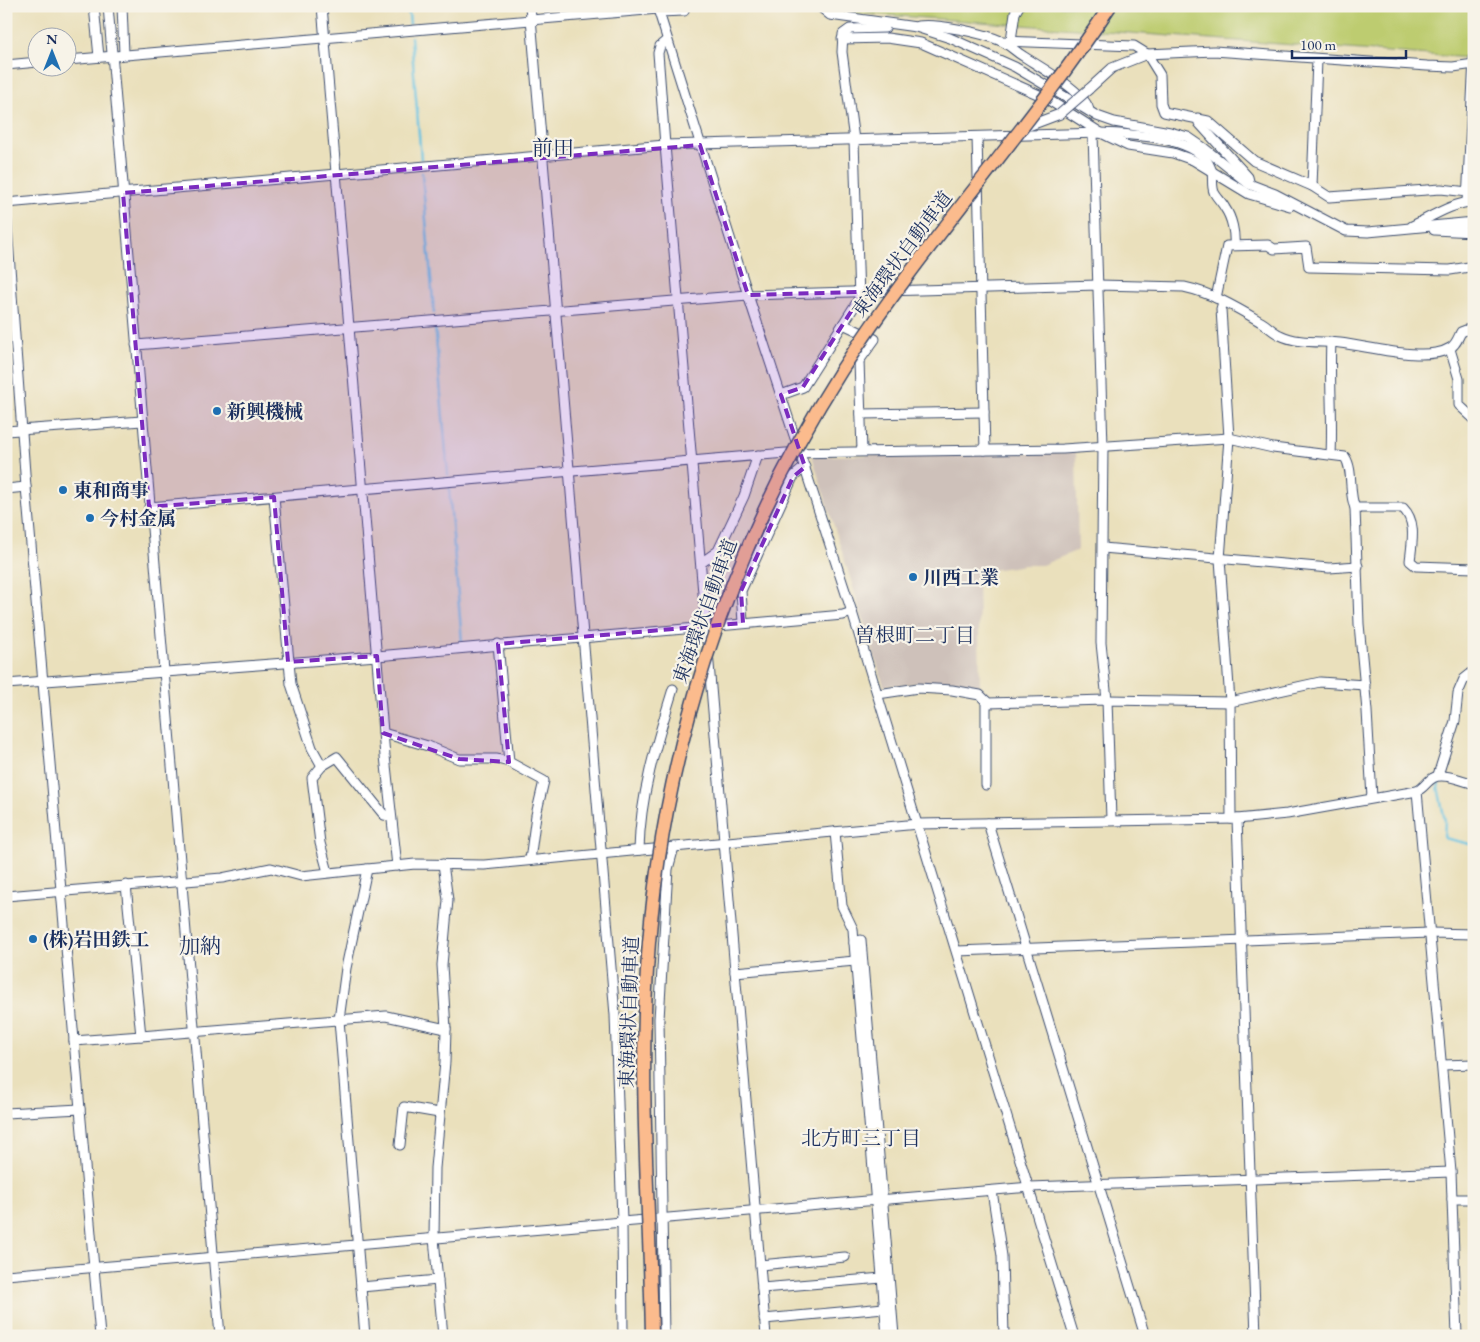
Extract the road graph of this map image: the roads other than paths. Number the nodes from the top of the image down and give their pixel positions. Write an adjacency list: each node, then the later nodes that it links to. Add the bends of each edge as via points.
1 (94, 6): 22 (street)
2 (108, 6): 21 (street)
3 (122, 6): 19 (street)
4 (322, 6): 14 (street)
5 (530, 6): 11 (street)
6 (684, 6): 10 (street, via 684,11)
7 (819, 6): 12 (street, via 830,14)
8 (1019, 6): 17 (street)
9 (1110, 6): 187 (highway, 東海環状自動車道, bridge, via 883,309 840,372 767,504 715,630 678,756 664,823 647,970 644,1044)
10 (658, 9): 11 (street); 16 (street)
11 (531, 21): 14 (street); 38 (street)
12 (905, 25): 13 (street); 15 (street, via 850,30 843,34)
13 (916, 27): 18 (street, via 929,24); 29 (street, via 950,38 1014,67)
14 (325, 38): 19 (street); 39 (street)
15 (842, 39): 31 (street, via 887,38 921,43 1044,97); 35 (street)
16 (667, 40): 36 (street); 37 (street, via 658,53)
17 (1011, 40): 18 (street); 20 (street, via 1134,46)
18 (1001, 41): 29 (street, via 1083,98)
19 (124, 54): 21 (street)
20 (1148, 54): 25 (street, via 1214,51); 30 (street, via 1160,75 1164,112); 34 (street, bridge, via 1112,68 1060,114)
21 (111, 55): 22 (street); 43 (street)
22 (99, 57): 24 (street)
23 (1474, 58): 28 (street)
24 (78, 59)
25 (1317, 60): 28 (street, via 1427,66); 42 (street)
26 (28, 63): 27 (street)
27 (6, 64)
28 (1474, 64): 44 (street)
29 (1089, 110): 32 (street, via 1114,122)
30 (1198, 118): 41 (street, via 1248,177); 42 (street, via 1208,121 1254,161)
31 (1097, 133): 32 (street); 34 (street); 40 (street, via 1128,146 1174,153 1193,160); 54 (street)
32 (1169, 135): 40 (street, via 1202,157); 41 (street, via 1188,138)
33 (976, 136): 34 (street); 35 (street); 55 (street)
34 (998, 136)
35 (854, 140): 36 (street); 56 (street)
36 (700, 145): 37 (street); 57 (street)
37 (665, 146): 38 (street); 58 (street)
38 (542, 156): 39 (street); 60 (street)
39 (336, 173): 43 (street); 62 (street)
40 (1212, 173): 46 (street, via 1249,194); 52 (street, via 1214,192 1232,222)
41 (1249, 184): 46 (street)
42 (1312, 186): 44 (street, via 1329,197 1441,189)
43 (123, 193): 45 (street); 65 (street)
44 (1470, 198): 50 (street)
45 (6, 203)
46 (1297, 207): 50 (street, via 1346,231)
47 (6, 212): 72 (street)
48 (1474, 222): 49 (street)
49 (1430, 226): 50 (street); 51 (street, via 1435,230)
50 (1408, 228)
51 (1474, 232)
52 (1234, 245): 53 (street, via 1306,247 1309,267 1450,270); 59 (street, via 1227,246)
53 (1474, 264)
54 (1098, 285): 55 (street); 59 (street, via 1184,287); 75 (street)
55 (980, 288): 56 (street); 68 (street)
56 (858, 292): 57 (street); 61 (street, via 859,299)
57 (748, 294): 58 (street); 67 (street)
58 (679, 300): 60 (street); 81 (street)
59 (1220, 300): 64 (street, via 1263,323 1278,335 1293,340); 74 (street)
60 (555, 310): 62 (street); 83 (street)
61 (844, 324): 67 (street, via 804,386); 69 (street, via 875,339 859,361)
62 (349, 326): 65 (street); 86 (street)
63 (1474, 327): 66 (street, via 1461,332)
64 (1331, 342): 66 (street, via 1410,354); 79 (street)
65 (136, 345): 71 (street)
66 (1450, 349): 70 (street, via 1459,379 1458,405)
67 (781, 395): 78 (street)
68 (984, 412): 69 (street); 76 (street)
69 (861, 414): 77 (street)
70 (1474, 419)
71 (142, 421): 72 (street); 88 (street)
72 (22, 430): 73 (street); 84 (street)
73 (6, 431)
74 (1229, 438): 75 (street); 79 (street, via 1273,448); 91 (street)
75 (1103, 446): 76 (street); 90 (street)
76 (985, 450): 77 (street)
77 (862, 451): 78 (street)
78 (800, 452): 80 (street); 82 (street)
79 (1331, 454): 89 (street, via 1345,456 1348,462 1351,500)
80 (758, 455): 81 (street); 92 (street, via 744,496 718,551)
81 (693, 461): 83 (street); 92 (street)
82 (805, 467): 95 (street); 96 (street, via 793,477 741,591)
83 (569, 471): 86 (street); 98 (street)
84 (26, 487): 85 (street); 104 (street)
85 (6, 488)
86 (364, 489): 87 (street); 100 (street)
87 (274, 497): 88 (street); 101 (street)
88 (149, 507): 102 (street)
89 (1355, 508): 93 (street); 94 (street, via 1402,508 1409,514 1413,530 1410,561 1416,566)
90 (1103, 548): 91 (street); 109 (street, via 1102,643)
91 (1220, 559): 93 (street, via 1328,568); 111 (street)
92 (702, 563): 97 (street)
93 (1358, 566): 106 (street)
94 (1474, 568)
95 (852, 612): 96 (street); 108 (street)
96 (744, 623): 97 (street)
97 (707, 626): 98 (street); 126 (street)
98 (582, 636): 99 (street); 129 (street)
99 (498, 644): 100 (street); 113 (street)
100 (377, 656): 101 (street); 112 (street)
101 (288, 662): 102 (street); 114 (street, via 301,717)
102 (163, 672): 104 (street); 135 (street)
103 (1473, 673): 115 (street, via 1464,679 1458,692 1455,721)
104 (42, 681): 105 (street); 137 (street)
105 (6, 684)
106 (1365, 685): 111 (street, via 1320,682); 119 (street)
107 (673, 688): 128 (street, via 652,761 639,827)
108 (878, 694): 110 (street, via 918,688 980,695); 124 (street)
109 (1107, 700): 110 (street, via 1013,704); 111 (street); 121 (street)
110 (986, 701): 117 (street)
111 (1230, 702): 122 (street)
112 (384, 733): 113 (street, via 458,759 497,758); 120 (street)
113 (509, 762): 130 (street, via 544,780)
114 (322, 766): 120 (street, via 337,757 384,815); 134 (street, via 312,778 320,843)
115 (1438, 775): 116 (street); 118 (street)
116 (1474, 784)
117 (986, 785)
118 (1417, 792): 119 (street); 139 (street)
119 (1372, 798): 122 (street, via 1287,814)
120 (390, 816): 132 (street)
121 (1111, 819): 122 (street); 123 (street)
122 (1234, 819): 141 (street)
123 (988, 823): 124 (street); 143 (street)
124 (918, 824): 125 (street); 144 (street)
125 (835, 832): 126 (street); 142 (street, via 842,906 853,929)
126 (725, 843): 127 (street); 146 (street)
127 (674, 847): 128 (street); 167 (street, via 668,869 659,1019)
128 (638, 850): 129 (street)
129 (601, 854): 130 (street); 168 (street, via 615,1014)
130 (530, 860): 131 (street, via 484,865)
131 (443, 864): 132 (street); 148 (street, via 448,900 442,965)
132 (397, 866): 133 (street)
133 (367, 869): 134 (street); 147 (street, via 346,968)
134 (328, 872): 135 (street, via 301,876 272,868 222,878)
135 (181, 881): 136 (street); 149 (street)
136 (126, 885): 137 (street); 150 (street)
137 (60, 891): 138 (street); 151 (street)
138 (6, 896)
139 (1430, 933): 140 (street); 141 (street); 153 (street)
140 (1474, 934)
141 (1241, 940): 143 (street); 159 (street)
142 (854, 942): 145 (street); 165 (street, via 861,940)
143 (1027, 948): 144 (street); 160 (street)
144 (957, 951): 161 (street)
145 (855, 960): 146 (street); 165 (street)
146 (736, 972): 166 (street)
147 (339, 1020): 148 (street, via 386,1016); 149 (street); 170 (street)
148 (446, 1030): 156 (street)
149 (194, 1033): 150 (street); 171 (street)
150 (141, 1036): 151 (street)
151 (74, 1041): 154 (street)
152 (1474, 1064): 153 (street)
153 (1442, 1065): 158 (street)
154 (80, 1109): 155 (street); 174 (street)
155 (6, 1113)
156 (439, 1113): 157 (street, via 404,1107); 169 (street)
157 (400, 1145)
158 (1451, 1172): 159 (street); 164 (street)
159 (1250, 1179): 160 (street); 195 (street)
160 (1098, 1184): 161 (street); 194 (street)
161 (1030, 1187): 162 (street); 193 (street)
162 (992, 1191): 165 (street); 192 (street, via 1002,1256)
163 (1474, 1198): 164 (street)
164 (1452, 1199): 196 (street)
165 (879, 1201): 166 (street); 176 (street); 191 (street)
166 (755, 1212): 167 (street); 173 (street)
167 (662, 1218): 168 (street); 188 (street)
168 (622, 1221): 169 (street); 186 (street)
169 (434, 1238): 170 (street); 177 (street)
170 (358, 1244): 171 (street); 178 (street)
171 (213, 1257): 174 (street); 183 (street)
172 (845, 1257): 173 (street)
173 (760, 1265): 179 (street)
174 (93, 1267): 175 (street); 182 (street)
175 (6, 1274)
176 (882, 1278): 179 (street); 180 (street)
177 (438, 1280): 178 (street); 185 (street)
178 (361, 1287): 184 (street)
179 (762, 1288): 181 (street)
180 (884, 1308): 181 (street); 190 (street)
181 (764, 1318): 189 (street)
182 (100, 1336)
183 (220, 1336)
184 (366, 1336)
185 (443, 1336)
186 (623, 1336)
187 (652, 1336)
188 (664, 1336)
189 (766, 1336)
190 (887, 1336)
191 (894, 1336)
192 (1004, 1336)
193 (1074, 1336)
194 (1145, 1336)
195 (1256, 1336)
196 (1456, 1336)

